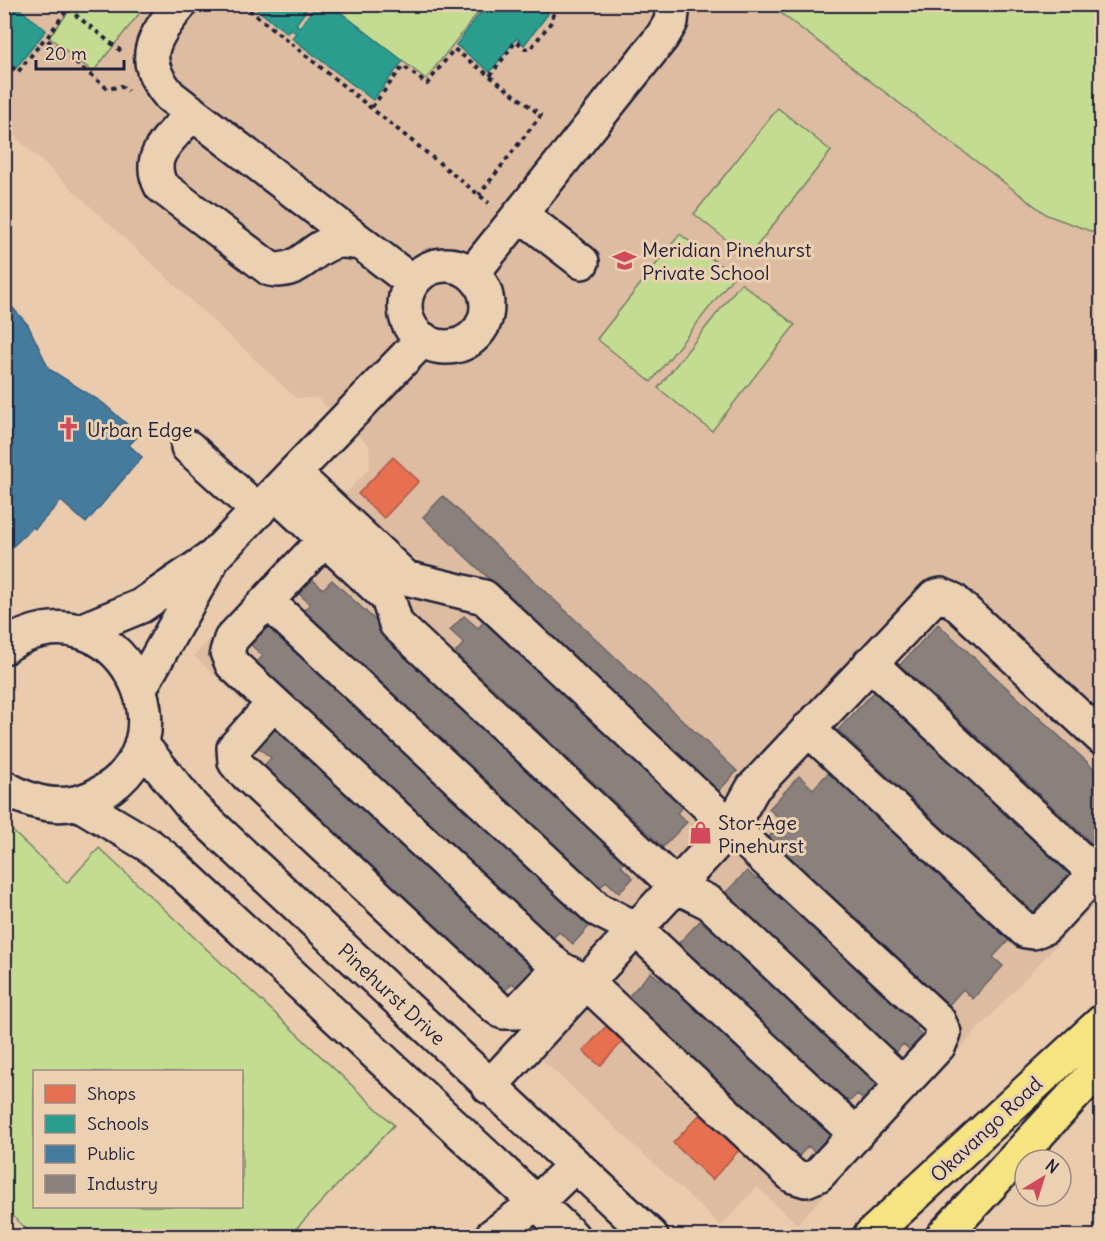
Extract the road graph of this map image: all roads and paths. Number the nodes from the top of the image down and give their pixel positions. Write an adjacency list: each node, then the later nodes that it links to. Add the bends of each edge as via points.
1 (180, 4): 8 (street, via 152,46)
2 (547, 4): 9 (path, via 544,8 553,15 552,21 531,48 526,49 516,41)
3 (673, 4): 14 (street, via 671,22 662,37)
4 (243, 5): 11 (path)
5 (69, 7): 6 (path); 8 (path, via 133,61)
6 (45, 37): 7 (path, via 18,72); 10 (path, via 108,89 121,86)
7 (4, 62)
8 (153, 69): 12 (street, via 157,81 170,96)
9 (490, 76): 11 (path, via 454,49 427,84 404,66); 13 (path, via 541,115)
10 (130, 93)
11 (372, 107): 13 (path)
12 (189, 110): 15 (street); 15 (street, via 188,117 158,156 154,172 161,186 270,269 282,272 294,268 334,242)
13 (479, 195): 14 (path)
14 (517, 219): 16 (street); 17 (street)
15 (363, 244): 18 (street)
16 (582, 262)
17 (472, 274): 18 (street, via 452,265 440,265); 19 (street, via 487,304 486,315 475,334 444,347)
18 (412, 282): 19 (street, via 405,307 413,331)
19 (423, 339): 21 (street)
20 (188, 447): 21 (street)
21 (276, 492): 22 (street); 23 (street); 24 (street)
22 (325, 539): 24 (street); 25 (street)
23 (214, 556): 27 (street, via 141,606); 30 (street)
24 (397, 588): 37 (street, via 484,597); 39 (street, via 396,624)
25 (267, 601): 31 (street, via 231,639 227,652 232,664); 40 (street, via 597,909)
26 (4, 617): 27 (street)
27 (66, 630): 28 (street, via 21,635); 30 (street, via 106,643 127,663)
28 (4, 647)
29 (870, 663): 32 (street); 33 (street, via 928,600 941,595); 38 (street)
30 (140, 688): 34 (street, via 145,716)
31 (274, 703): 41 (street); 41 (street, via 234,748 235,762 498,1008 510,1013 522,1008)
32 (808, 729): 37 (street, via 753,788); 38 (street, via 1026,931 1045,927)
33 (1101, 738)
34 (141, 744): 36 (street, via 128,770 106,791); 45 (street, Pinehurst Drive, via 193,808)
35 (4, 788): 36 (street, via 23,799 50,805)
36 (78, 803): 48 (street, via 170,862)
37 (731, 827): 39 (street); 44 (street, via 942,1026 943,1039 939,1045)
38 (1098, 870)
39 (676, 886): 40 (street); 44 (street, via 710,903)
40 (636, 929): 41 (street); 46 (street)
41 (573, 975): 45 (street, via 537,1035); 46 (street, via 799,1179 818,1175)
42 (1101, 1022): 52 (main road, Okavango Road)
43 (1101, 1065): 53 (main road, Okavango Road)
44 (903, 1084): 46 (street)
45 (489, 1087): 47 (street, Pinehurst Drive)
46 (856, 1134)
47 (575, 1165): 48 (street); 51 (street, Pinehurst Drive)
48 (536, 1203): 49 (street); 50 (street)
49 (492, 1236)
50 (572, 1236)
51 (651, 1236)
52 (870, 1236)
53 (943, 1236)

